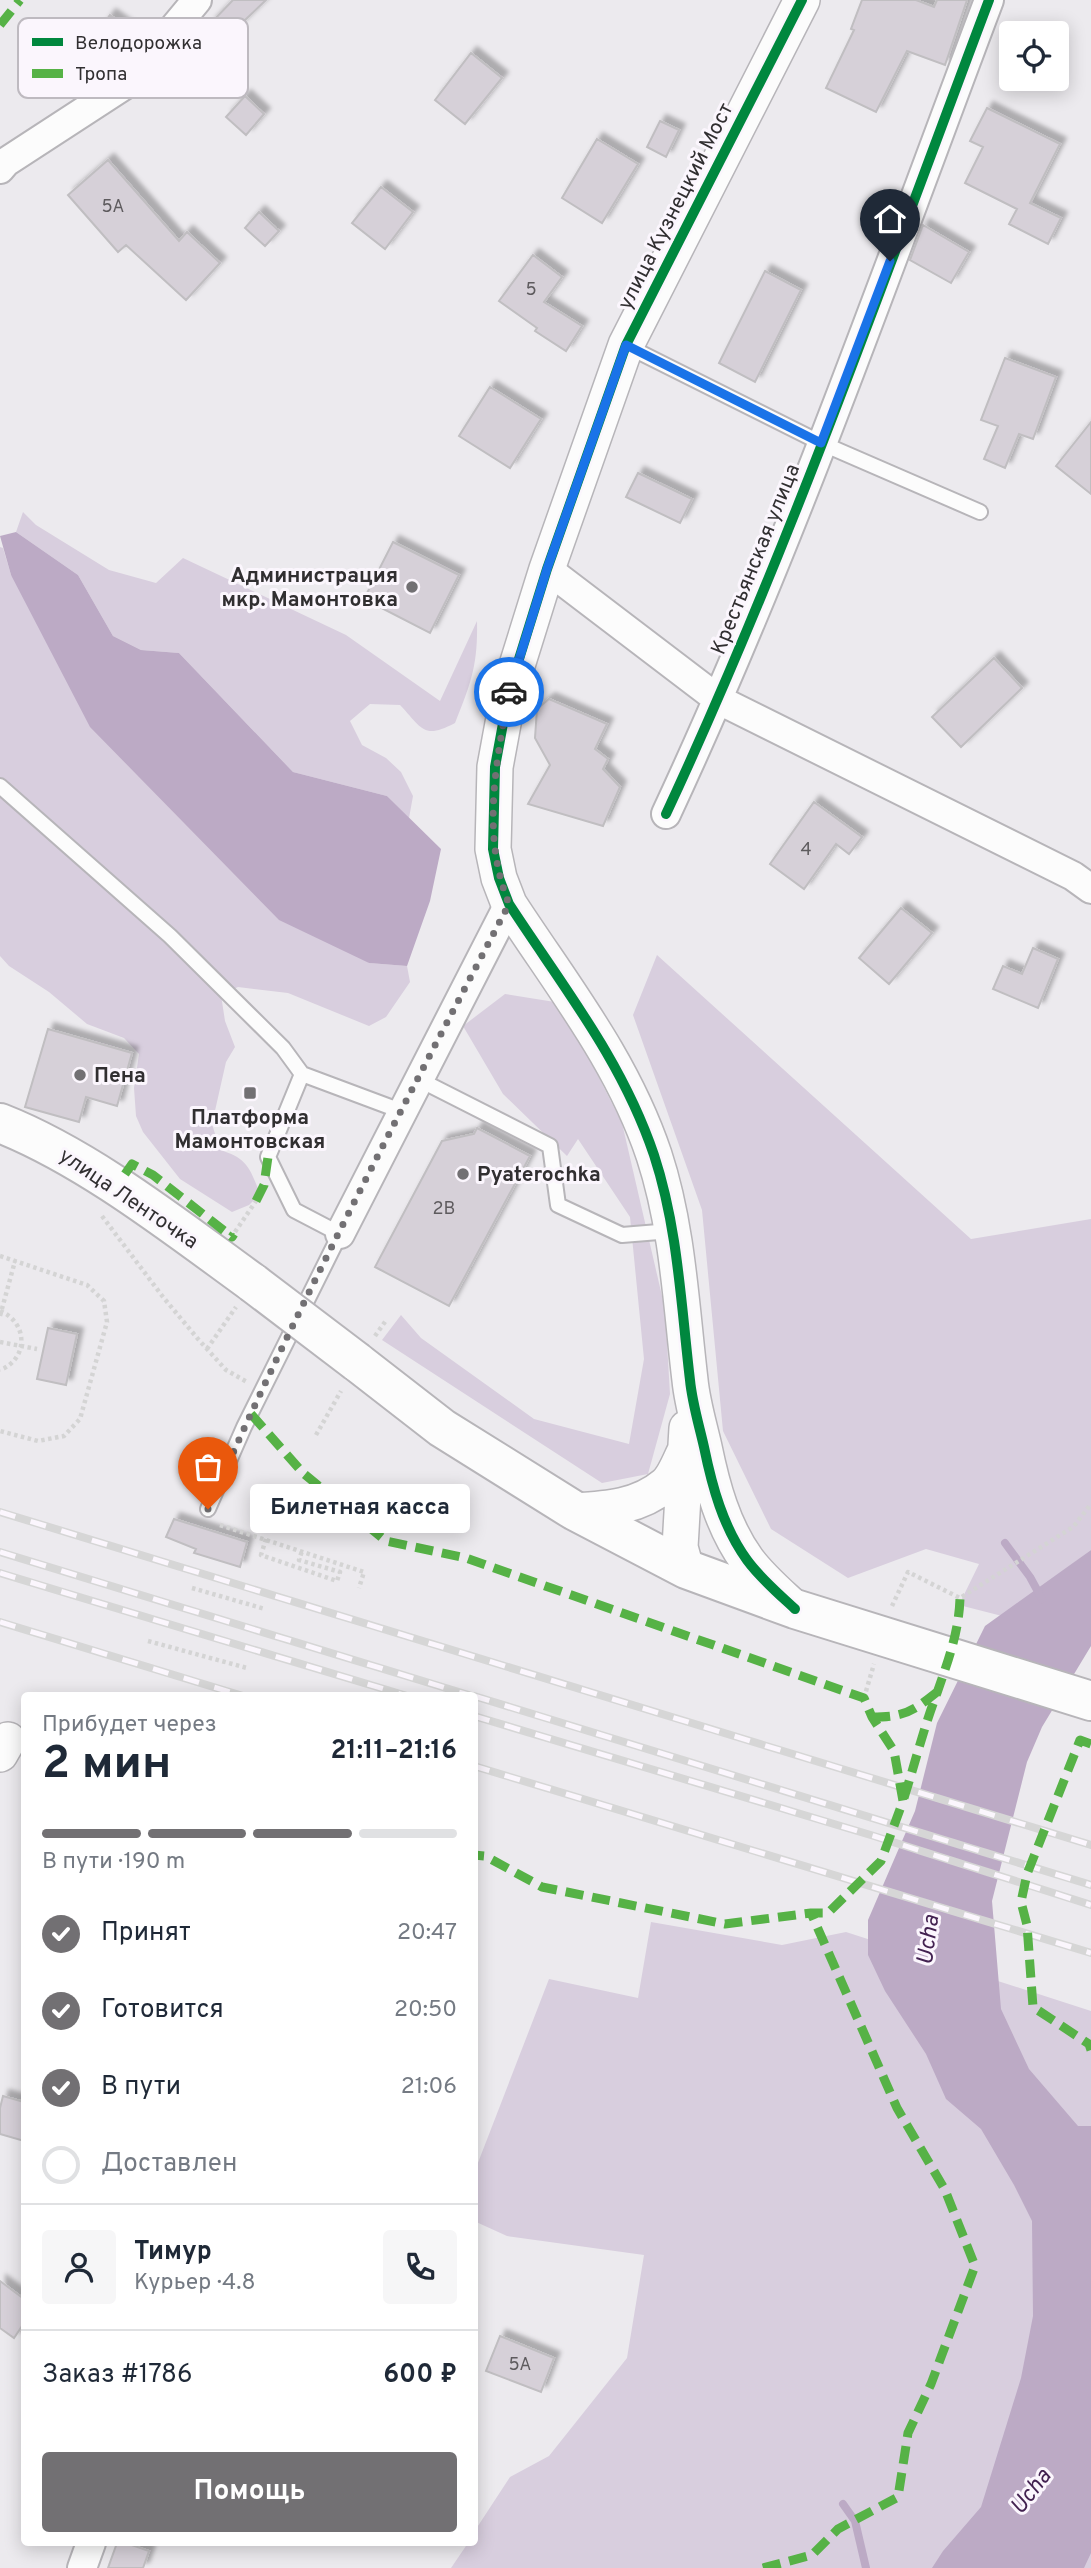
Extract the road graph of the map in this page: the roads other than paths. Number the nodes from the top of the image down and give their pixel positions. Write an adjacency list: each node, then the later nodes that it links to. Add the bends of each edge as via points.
1 (197, 0): 4 (street)
2 (802, 0): 7 (street, улица Кузнецкий Мост)
3 (989, 0): 8 (street, Крестьянская улица)
4 (182, 18)
5 (104, 98): 6 (street)
6 (2, 163)
7 (626, 345): 8 (lane); 10 (street, улица Кузнецкий Мост)
8 (821, 443): 9 (lane); 11 (street, Крестьянская улица)
9 (980, 512)
10 (547, 569): 11 (street); 15 (street, улица Кузнецкий Мост, via 509,691 495,767 493,849)
11 (719, 700): 13 (street, Крестьянская улица); 14 (street)
12 (0, 786): 16 (lane, via 170,936 283,1048)
13 (666, 814)
14 (1091, 889)
15 (509, 904): 17 (street); 20 (street, улица Кузнецкий Мост, via 605,1047 627,1088 654,1157)
16 (302, 1074): 18 (lane); 21 (lane, via 268,1157 294,1210)
17 (418, 1079): 18 (street); 20 (lane, via 550,1146 558,1205 622,1235)
18 (401, 1111): 21 (street)
19 (0, 1123): 26 (main road, улица Ленточка, bridge, via 35,1137 116,1187 253,1283 442,1429)
20 (672, 1231): 22 (street, улица Кузнецкий Мост)
21 (340, 1234): 25 (lane)
22 (690, 1383): 23 (street); 24 (street)
23 (685, 1451): 26 (street, via 667,1484 630,1505); 27 (street, via 680,1547)
24 (713, 1488): 27 (street, via 710,1532 703,1550); 28 (street, via 747,1560)
25 (208, 1509)
26 (575, 1511): 27 (main road, улица Ленточка)
27 (686, 1569): 28 (main road, улица Ленточка)
28 (795, 1609): 29 (main road, улица Ленточка)
29 (1091, 1701)
30 (89, 2546): 31 (street)
31 (82, 2568)

